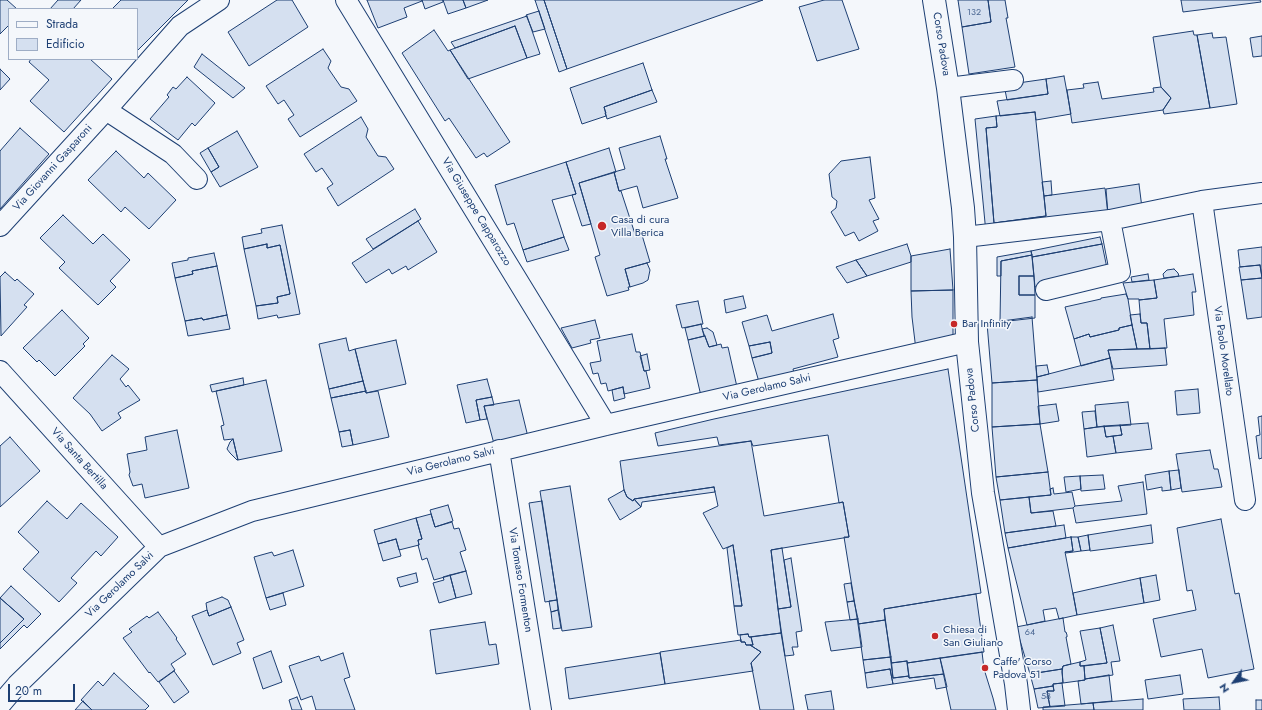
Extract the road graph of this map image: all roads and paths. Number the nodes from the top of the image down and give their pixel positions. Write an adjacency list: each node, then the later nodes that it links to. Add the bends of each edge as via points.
1 (219, 0): 6 (street, Via Giovanni Gasparoni, via 180,26)
2 (346, 0): 16 (street, Via Giuseppe Capparozzo)
3 (934, 0): 5 (street, Corso Padova)
4 (1013, 80): 5 (street, Corso Padova)
5 (948, 88): 12 (street, Corso Padova)
6 (106, 110): 7 (street, via 173,154); 11 (street, Via Giovanni Gasparoni)
7 (198, 179)
8 (1262, 193): 9 (street)
9 (1202, 201): 10 (street); 18 (street, Via Paolo Morellato)
10 (1110, 220): 12 (street); 13 (street, via 1120,272)
11 (0, 226)
12 (965, 237): 14 (street, Corso Padova)
13 (1046, 290)
14 (967, 342): 16 (street, Via Gerolamo Salvi); 22 (street, Corso Padova, via 983,493)
15 (0, 371): 19 (street, Via Santa Bertilla)
16 (606, 425): 17 (street, Via Gerolamo Salvi)
17 (499, 450): 19 (street, Via Gerolamo Salvi, via 252,511); 21 (street, Via Tomaso Formenton)
18 (1245, 500)
19 (159, 547): 20 (street, Via Gerolamo Salvi, via 17,685)
20 (0, 705)
21 (542, 710)
22 (1019, 710)

